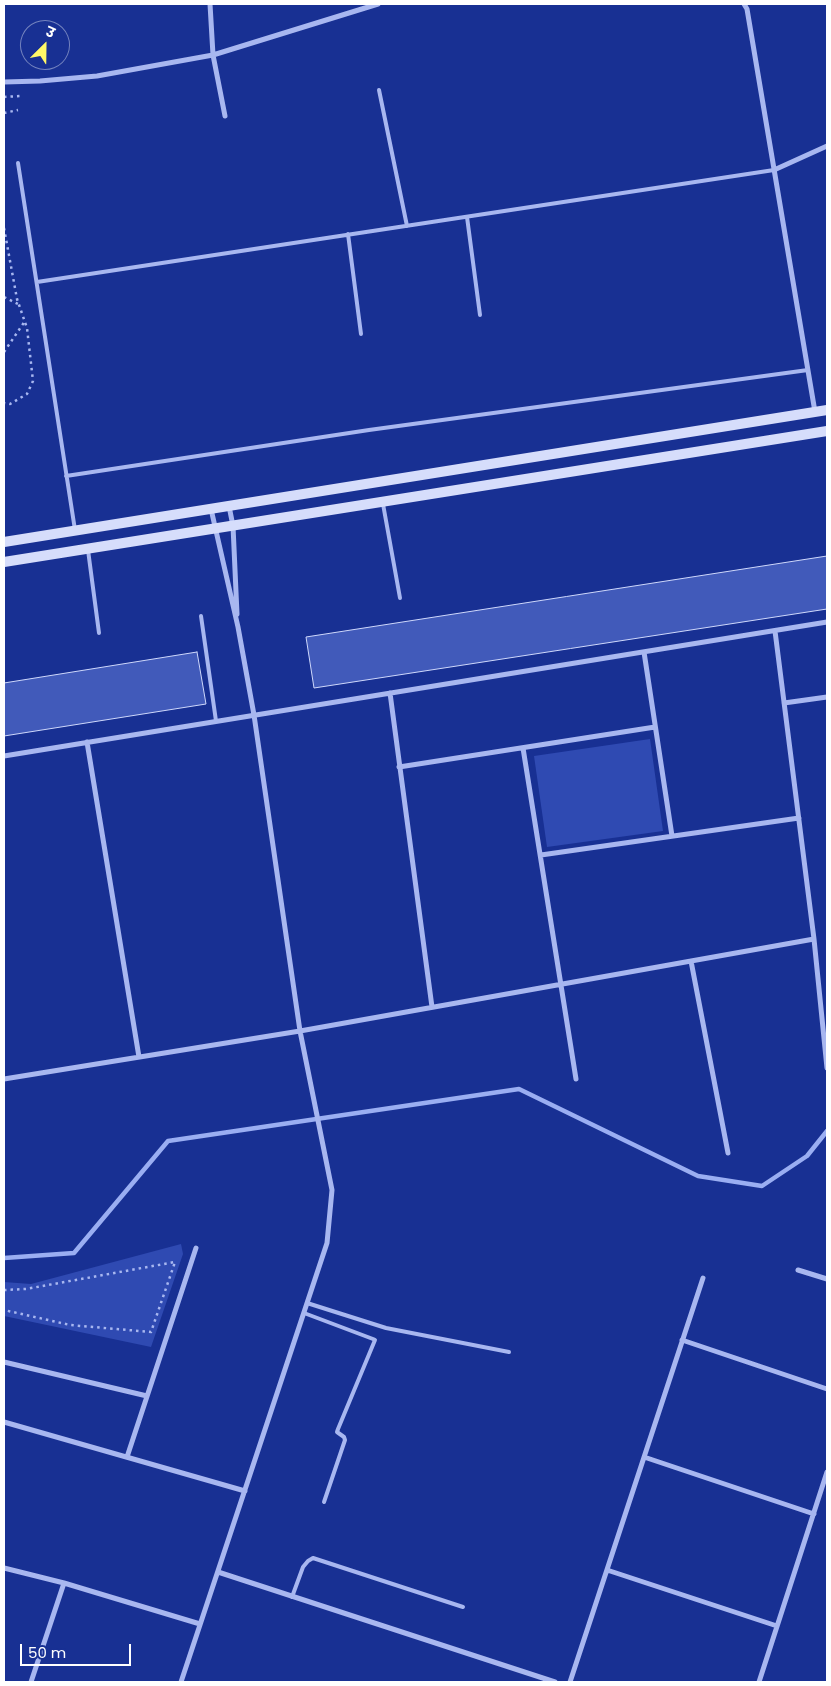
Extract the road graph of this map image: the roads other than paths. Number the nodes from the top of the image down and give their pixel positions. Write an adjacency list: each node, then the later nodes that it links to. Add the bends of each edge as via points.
1 (210, 4): 4 (street)
2 (378, 4): 4 (street)
3 (744, 4): 10 (street)
4 (213, 55): 5 (street, via 96,76); 7 (street)
5 (4, 82)
6 (379, 90): 12 (lane)
7 (225, 116)
8 (827, 146): 10 (street)
9 (18, 163): 14 (lane)
10 (774, 170): 11 (lane); 17 (street)
11 (467, 217): 12 (lane); 15 (lane)
12 (407, 226): 13 (lane)
13 (348, 234): 14 (lane); 16 (lane)
14 (37, 282): 21 (lane)
15 (480, 315)
16 (361, 334)
17 (808, 370): 19 (street); 21 (lane, via 369,430)
18 (827, 410): 19 (main road)
19 (815, 412): 23 (main road)
20 (827, 431): 22 (main road)
21 (66, 476): 27 (lane)
22 (382, 502): 25 (main road); 31 (lane)
23 (229, 505): 24 (main road); 25 (street)
24 (211, 508): 26 (street); 27 (main road)
25 (233, 526): 26 (main road); 34 (street)
26 (214, 529): 29 (main road); 34 (street)
27 (74, 530): 28 (main road)
28 (4, 542)
29 (88, 548): 30 (main road); 36 (lane)
30 (4, 562)
31 (400, 598)
32 (201, 616): 42 (lane)
33 (827, 622): 35 (street)
34 (238, 627): 41 (street)
35 (775, 631): 37 (street); 40 (street)
36 (99, 633)
37 (644, 652): 38 (street); 43 (street)
38 (390, 693): 41 (street); 47 (street)
39 (827, 697): 40 (street)
40 (784, 703): 48 (street)
41 (254, 715): 42 (street); 55 (street)
42 (216, 721): 44 (street)
43 (655, 727): 45 (street); 49 (street)
44 (86, 742): 46 (street); 56 (street)
45 (523, 748): 47 (street); 50 (street)
46 (4, 756)
47 (400, 767): 54 (street)
48 (799, 818): 49 (street); 51 (street)
49 (672, 836): 50 (street)
50 (541, 855): 53 (street)
51 (814, 939): 52 (street); 57 (street)
52 (691, 962): 53 (street); 60 (street)
53 (561, 985): 54 (street); 59 (street)
54 (432, 1007): 55 (street)
55 (300, 1031): 56 (street); 65 (street, via 332,1190 327,1243)
56 (139, 1057): 58 (street)
57 (827, 1068)
58 (4, 1079)
59 (576, 1079)
60 (728, 1153)
61 (196, 1248): 71 (street)
62 (798, 1270): 64 (street)
63 (703, 1278): 67 (street)
64 (827, 1279)
65 (307, 1303): 66 (street); 68 (lane, via 386,1328)
66 (304, 1313): 76 (street); 77 (lane, via 375,1340 337,1432 345,1440)
67 (682, 1340): 70 (street); 74 (street)
68 (509, 1352)
69 (4, 1362): 71 (street)
70 (827, 1389)
71 (147, 1396): 73 (street)
72 (4, 1422): 73 (street)
73 (127, 1457): 76 (street)
74 (644, 1457): 78 (street); 80 (street)
75 (827, 1472): 78 (street)
76 (244, 1491): 81 (street)
77 (324, 1502)
78 (814, 1514): 86 (street)
79 (4, 1568): 82 (street)
80 (606, 1570): 86 (street); 90 (street)
81 (218, 1572): 83 (street); 85 (street)
82 (64, 1583): 85 (street); 87 (street)
83 (292, 1596): 84 (lane, via 303,1567 314,1558); 89 (street)
84 (463, 1606)
85 (200, 1624): 88 (street)
86 (777, 1626): 91 (street)
87 (31, 1682)
88 (181, 1682)
89 (555, 1682)
90 (570, 1682)
91 (759, 1682)

